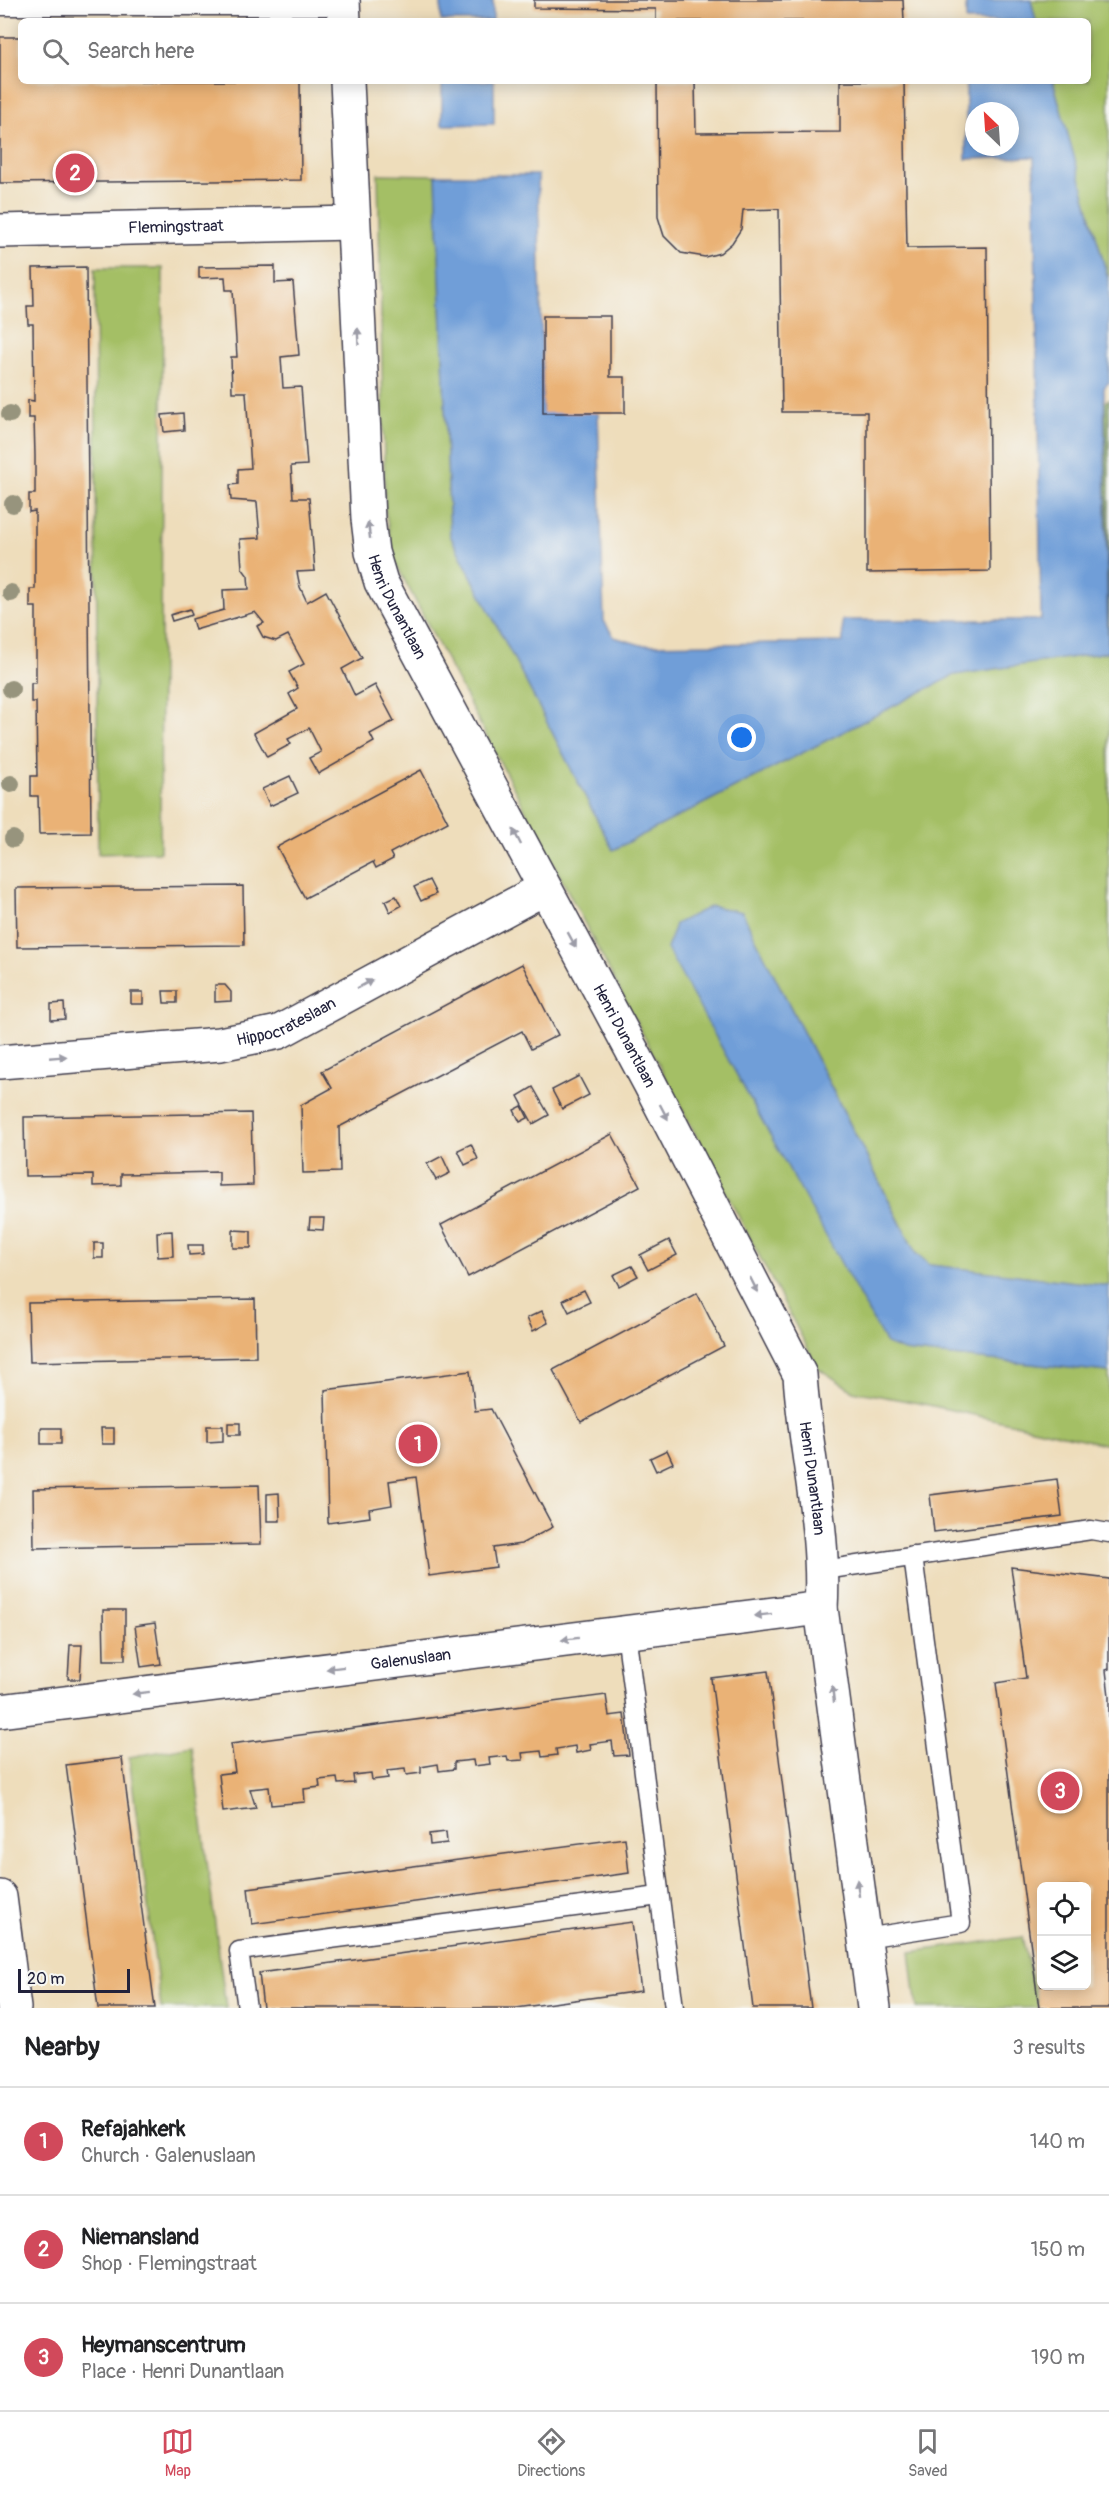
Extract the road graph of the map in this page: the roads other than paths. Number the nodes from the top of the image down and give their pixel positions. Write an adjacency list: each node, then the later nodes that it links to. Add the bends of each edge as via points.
1 (0, 6): 2 (lane)
2 (343, 9)
3 (347, 84): 4 (street, Henri Dunantlaan)
4 (352, 223): 5 (street, Flemingstraat); 6 (street, Henri Dunantlaan, one-way to 4, via 381,582 372,552)
5 (0, 231)
6 (543, 889): 7 (street, Hippocrateslaan, one-way to 6, via 220,1044 279,1032); 10 (street, Henri Dunantlaan, one-way to 10, via 656,1095 800,1375 802,1419)
7 (0, 1062)
8 (1109, 1533): 9 (lane, via 1090,1530)
9 (913, 1556): 10 (lane); 16 (lane, via 961,1923)
10 (824, 1570): 11 (street, Henri Dunantlaan)
11 (821, 1608): 12 (street, Galenuslaan, one-way to 12); 16 (street, Henri Dunantlaan, one-way to 11)
12 (626, 1632): 13 (street, Galenuslaan, one-way to 13); 14 (lane)
13 (0, 1711)
14 (659, 1896): 18 (lane, via 238,1951); 19 (lane)
15 (0, 1897): 17 (street)
16 (865, 1938): 20 (street, Henri Dunantlaan)
17 (14, 2008)
18 (247, 2008)
19 (674, 2008)
20 (874, 2008)

